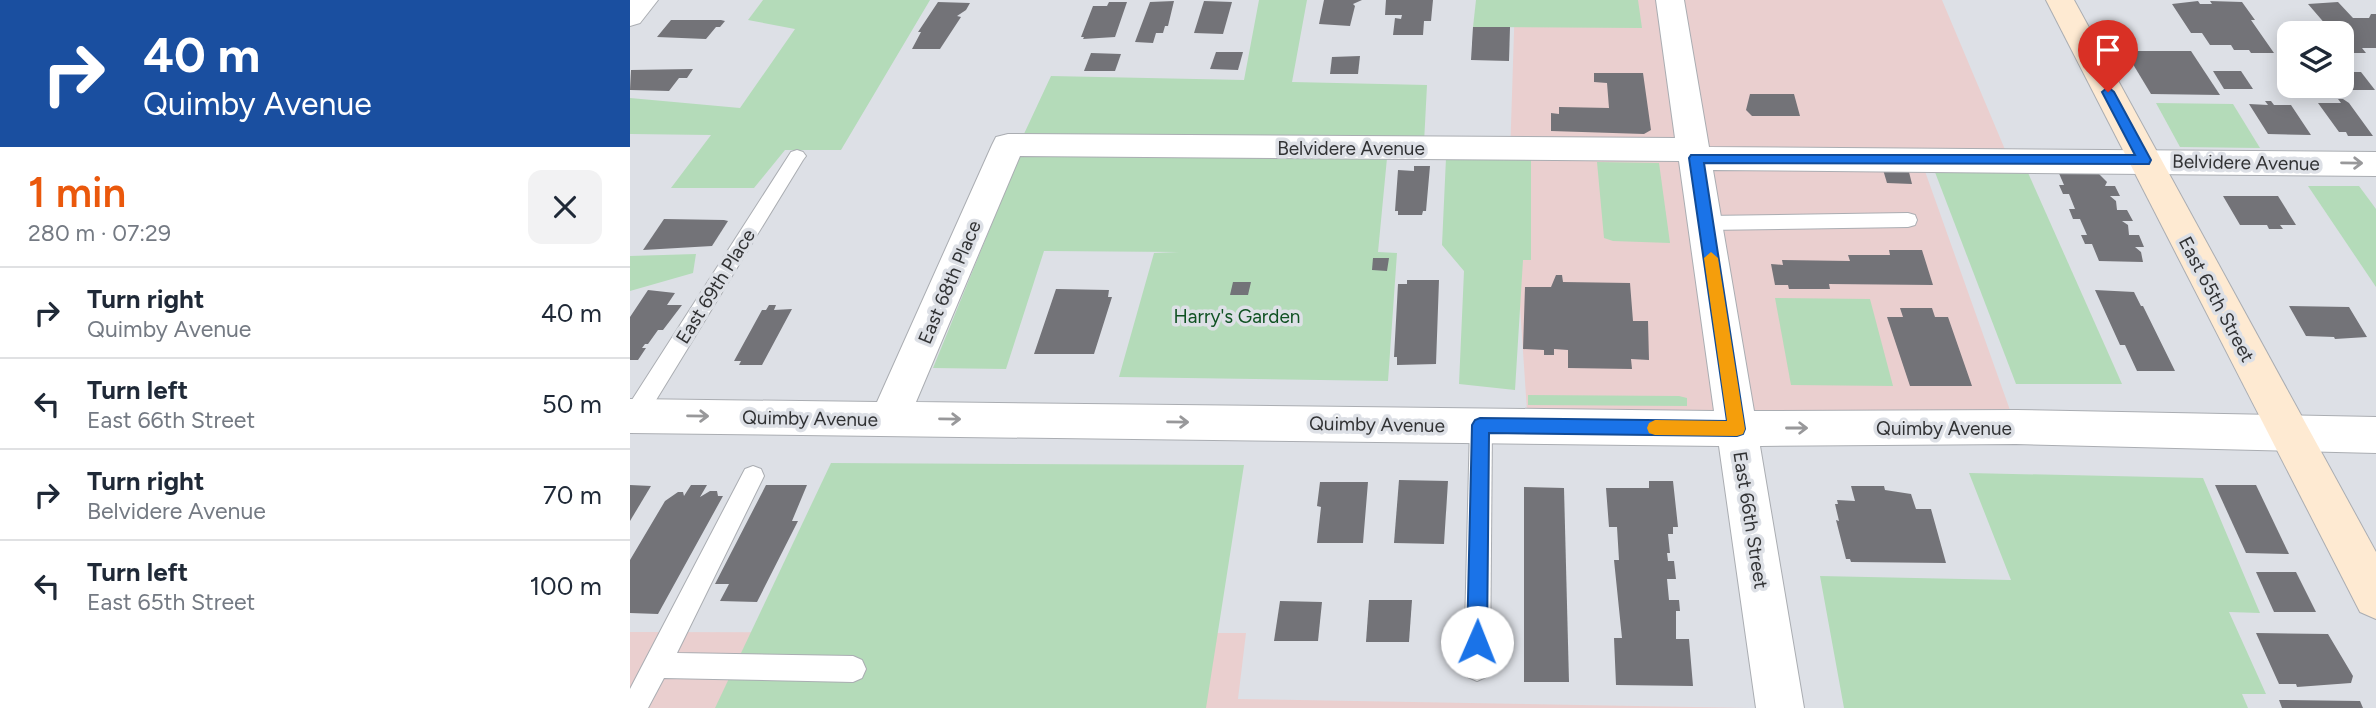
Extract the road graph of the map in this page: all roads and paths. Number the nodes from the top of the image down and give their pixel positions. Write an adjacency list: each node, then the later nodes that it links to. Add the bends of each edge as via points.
1 (644, 0): 4 (street)
2 (1670, 0): 6 (street, East 66th Street)
3 (2060, 0): 8 (street, East 65th Street)
4 (630, 17)
5 (1008, 145): 6 (street, Belvidere Avenue); 13 (street, East 68th Place)
6 (1695, 154): 8 (street, Belvidere Avenue); 11 (street, East 66th Street)
7 (797, 156): 12 (lane, East 69th Place)
8 (2144, 160): 9 (street, Belvidere Avenue, one-way to 9); 16 (street, East 65th Street)
9 (2376, 164)
10 (1909, 220): 11 (lane)
11 (1706, 223): 15 (street, East 66th Street)
12 (632, 416): 13 (street, Quimby Avenue, one-way to 13)
13 (889, 419): 14 (street, Quimby Avenue, one-way to 14)
14 (1480, 425): 15 (street, Quimby Avenue); 21 (lane)
15 (1737, 429): 16 (street, Quimby Avenue, one-way to 16, via 2016,427); 24 (street, East 66th Street)
16 (2288, 435): 17 (street, Quimby Avenue); 19 (street, East 65th Street)
17 (2376, 435)
18 (753, 476): 20 (lane)
19 (2376, 597)
20 (657, 665): 22 (lane); 23 (lane)
21 (1476, 668)
22 (853, 669)
23 (634, 708)
24 (1780, 708)

